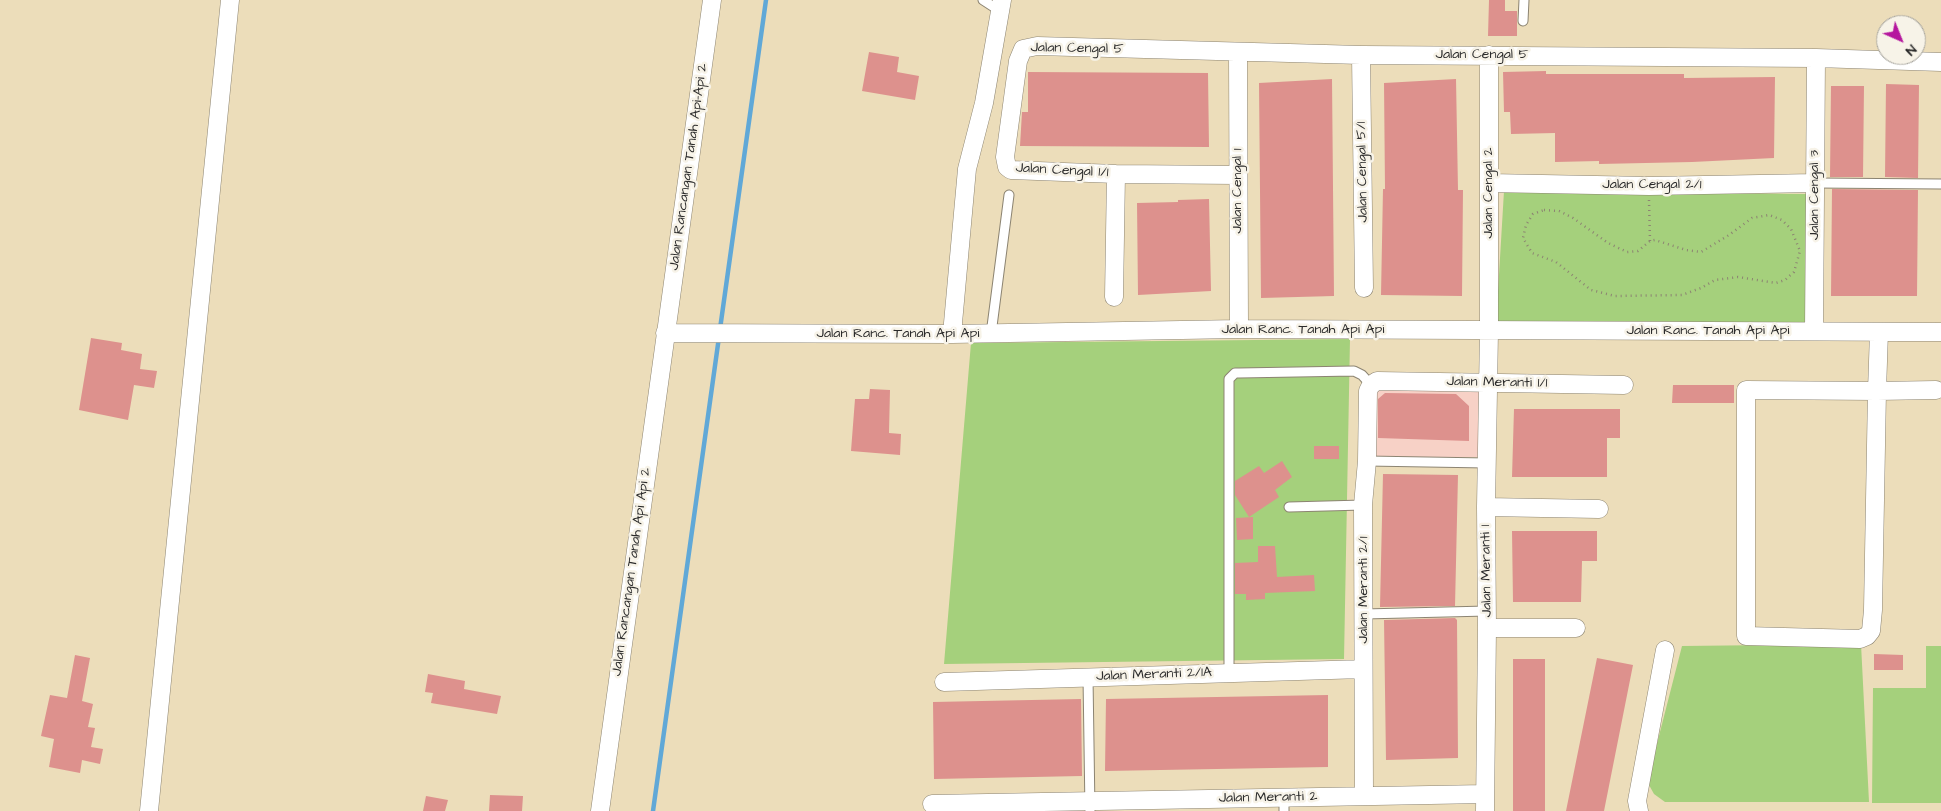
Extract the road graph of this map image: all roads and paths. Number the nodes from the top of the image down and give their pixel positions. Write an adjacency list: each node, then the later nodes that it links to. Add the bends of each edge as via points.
1 (230, 0): 55 (street)
2 (712, 0): 28 (street, Jalan Rancangan Tanah Api-Api 2)
3 (983, 0): 5 (lane)
4 (1524, 0): 6 (lane)
5 (1001, 5): 29 (street, via 984,103 967,169)
6 (1523, 21)
7 (1023, 48): 8 (street, Jalan Cengal 5); 13 (street, Jalan Cengal 1/1, via 1018,61 1005,157 1007,167 1015,171)
8 (1238, 53): 10 (street, Jalan Cengal 5); 14 (street, Jalan Cengal 1)
9 (1489, 55): 10 (street, Jalan Cengal 5); 11 (street, Jalan Cengal 5); 15 (street, Jalan Cengal 2)
10 (1361, 56): 21 (street, Jalan Cengal 5/1)
11 (1816, 58): 12 (street, Jalan Cengal 5); 16 (street, Jalan Cengal 3)
12 (1941, 62)
13 (1116, 174): 14 (street, Jalan Cengal 1/1); 22 (street)
14 (1238, 175): 23 (street, Jalan Cengal 1)
15 (1489, 183): 18 (street, Jalan Cengal 2/1); 24 (street, Jalan Cengal 2)
16 (1815, 183): 17 (lane); 18 (street, Jalan Cengal 2/1); 25 (street, Jalan Cengal 3)
17 (1941, 184)
18 (1649, 186): 20 (path)
19 (1009, 195): 30 (lane)
20 (1650, 241): 20 (path, via 1638,251 1627,252 1608,243 1573,218 1559,211 1544,210 1533,214 1523,238 1532,252 1556,262 1591,290 1615,296 1682,295 1716,280 1738,278 1776,283 1794,272 1800,251 1791,229 1782,220 1769,215 1752,218 1700,252)
21 (1364, 288)
22 (1114, 297)
23 (1239, 329): 24 (street, Jalan Ranc. Tanah Api Api); 30 (street, Jalan Ranc. Tanah Api Api)
24 (1489, 331): 25 (street, Jalan Ranc. Tanah Api Api); 31 (street, Jalan Meranti 1)
25 (1814, 331): 26 (street, Jalan Ranc. Tanah Api Api)
26 (1879, 332): 27 (street, Jalan Ranc. Tanah Api Api); 35 (street)
27 (1941, 332)
28 (665, 333): 29 (street, Jalan Ranc. Tanah Api Api); 56 (street, Jalan Rancangan Tanah Api Api 2)
29 (952, 334): 30 (street, Jalan Ranc. Tanah Api Api)
30 (991, 334)
31 (1487, 382): 32 (street, Jalan Meranti 1/1, via 1377,382); 33 (street, Jalan Meranti 1/1); 37 (street, Jalan Meranti 1)
32 (1371, 385): 36 (street, Jalan Meranti 2/1, via 1368,391); 47 (lane, via 1354,371 1239,372 1229,379)
33 (1624, 385)
34 (1936, 390): 35 (street)
35 (1878, 391): 35 (street, via 1871,630 1860,639 1746,636 1746,390)
36 (1367, 461): 37 (lane); 38 (street, Jalan Meranti 2/1)
37 (1487, 463): 40 (street, Jalan Meranti 1)
38 (1363, 506): 39 (lane); 42 (street, Jalan Meranti 2/1)
39 (1289, 507)
40 (1486, 507): 41 (street); 43 (street, Jalan Meranti 1)
41 (1599, 510)
42 (1364, 614): 43 (lane); 46 (street, Jalan Meranti 2/1)
43 (1487, 620): 44 (street); 51 (street, Jalan Meranti 1)
44 (1576, 628)
45 (1665, 650): 57 (street, via 1637,801)
46 (1363, 669): 47 (street, Jalan Meranti 2/1A); 50 (street, Jalan Meranti 2/1)
47 (1229, 673): 48 (street, Jalan Meranti 2/1A)
48 (1088, 677): 49 (street, Jalan Meranti 2/1A); 54 (lane)
49 (944, 682)
50 (1364, 796): 51 (street, Jalan Meranti 2); 53 (street, Jalan Meranti 2)
51 (1485, 802)
52 (932, 804): 54 (street, Jalan Meranti 2)
53 (1284, 804): 54 (street, Jalan Meranti 2)
54 (1090, 806)
55 (150, 811)
56 (600, 811)
57 (1639, 811)

